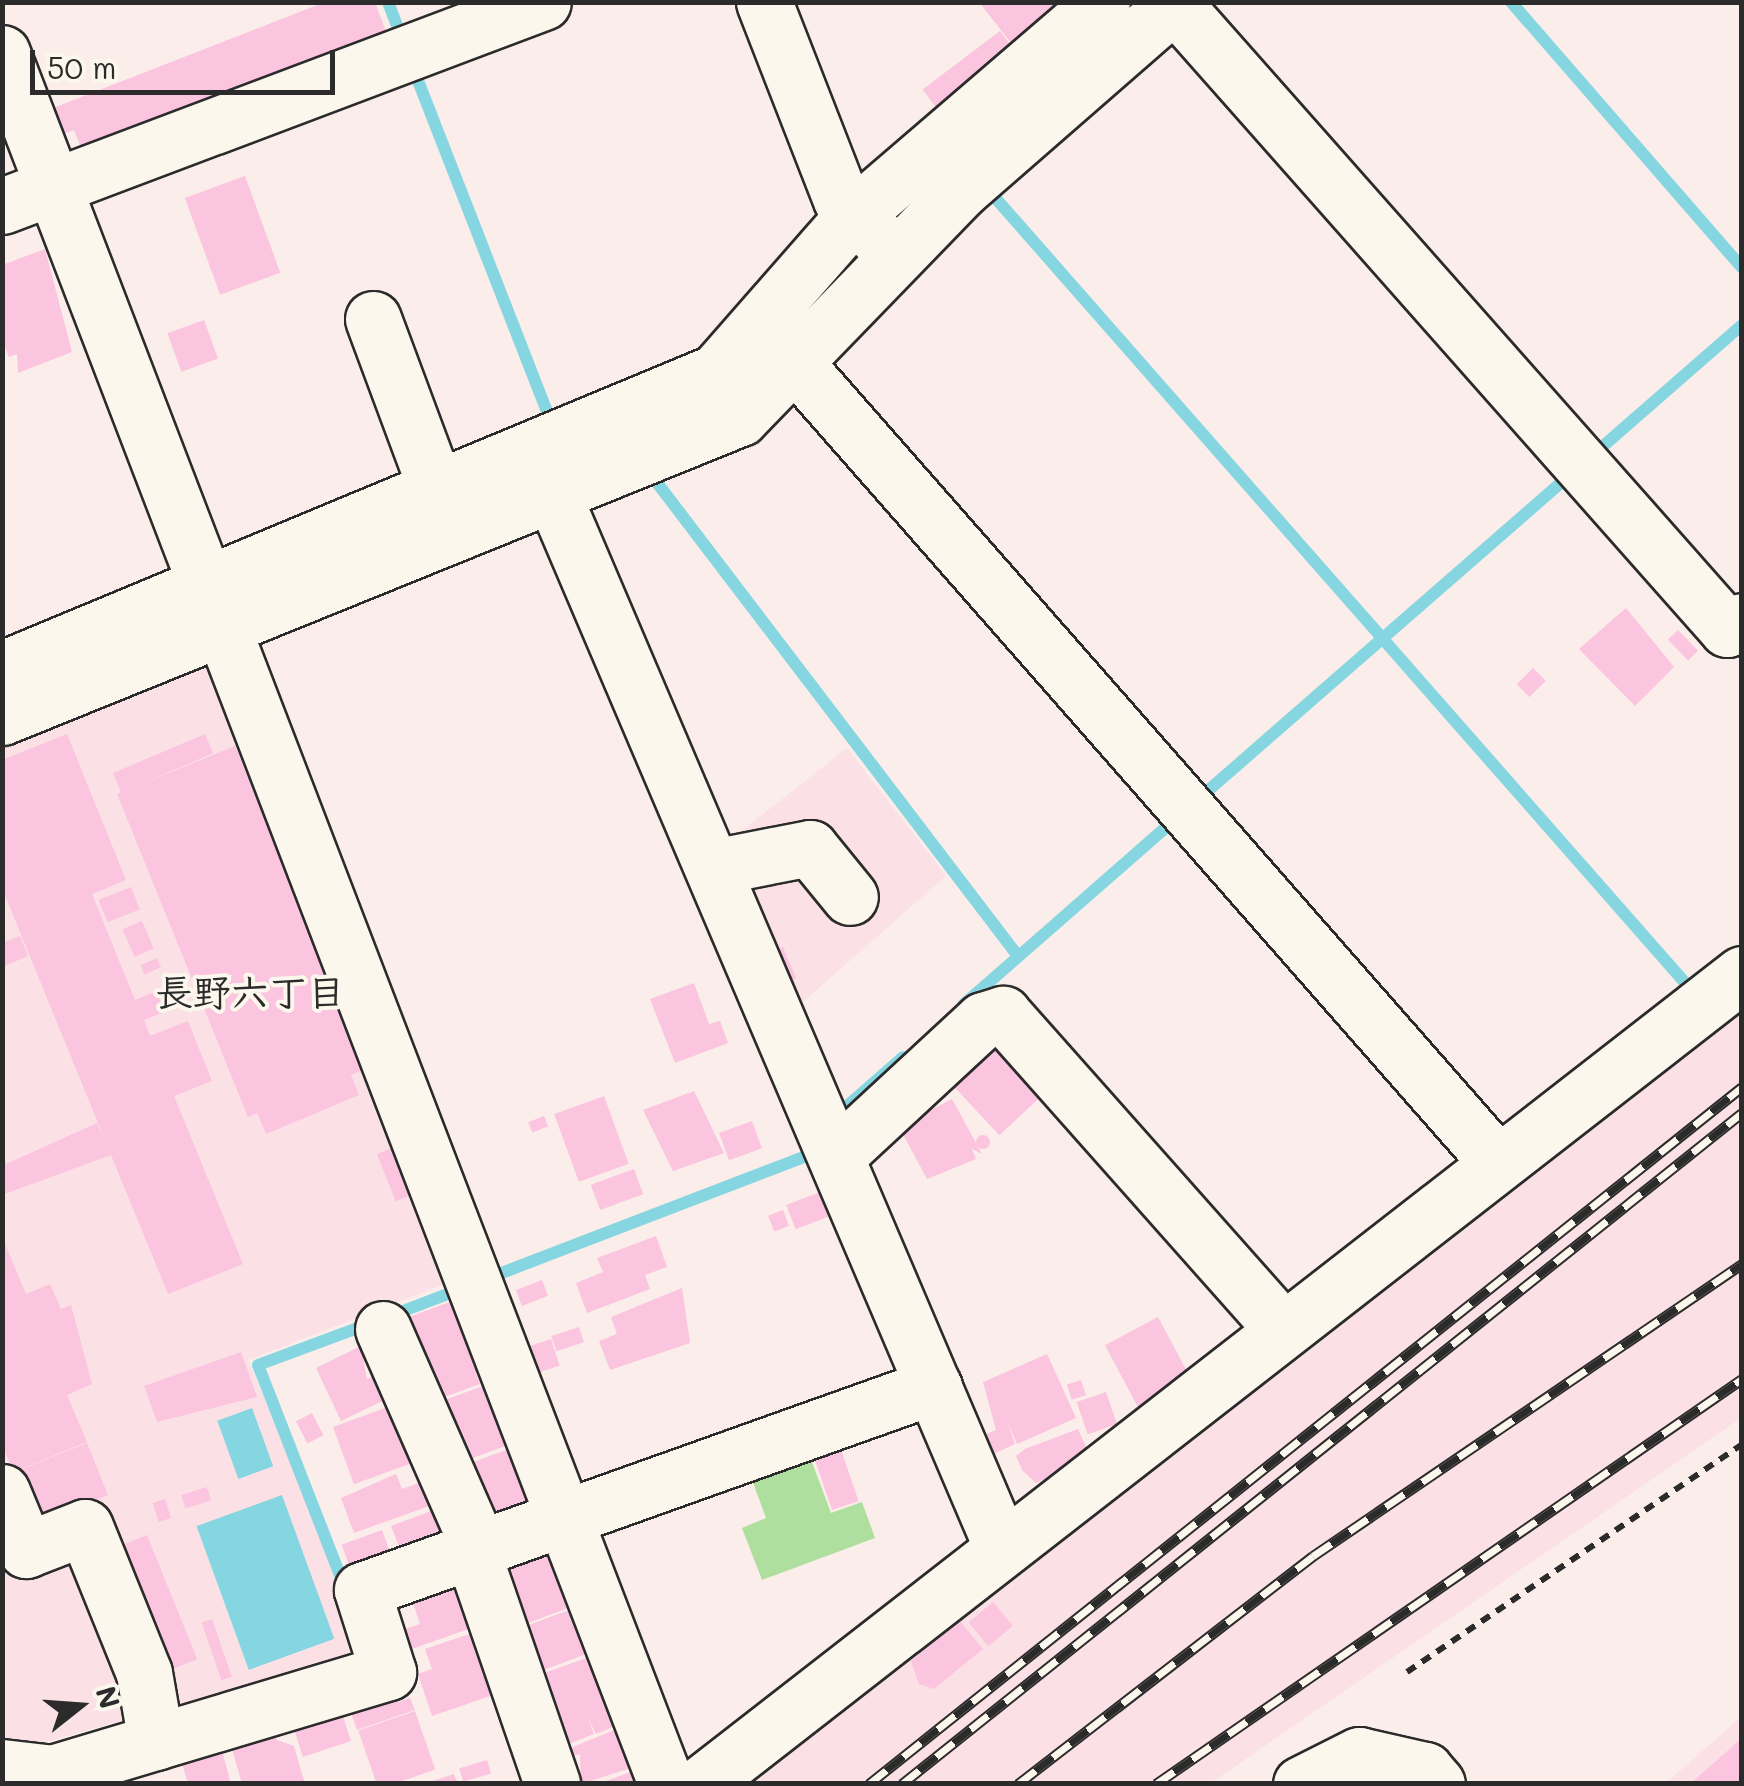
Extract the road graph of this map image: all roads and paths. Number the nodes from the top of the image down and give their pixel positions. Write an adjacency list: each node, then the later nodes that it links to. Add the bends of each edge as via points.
1 (543, 2): 6 (street)
2 (764, 2): 8 (street)
3 (1102, 2): 8 (street)
4 (1176, 4): 9 (street); 15 (street, via 1728,629)
5 (2, 53): 6 (street)
6 (56, 192): 7 (street); 14 (street)
7 (2, 206)
8 (852, 218): 9 (street); 12 (street, via 716,372)
9 (898, 254): 11 (street)
10 (372, 319): 12 (street)
11 (794, 362): 13 (street, via 740,418); 22 (street)
12 (436, 488): 14 (street)
13 (554, 497): 14 (street); 18 (street)
14 (212, 606): 16 (street); 17 (street); 28 (street)
15 (1742, 620)
16 (2, 669)
17 (2, 717)
18 (713, 867): 19 (street, via 810,848); 21 (street)
19 (850, 897)
20 (1742, 974): 22 (street)
21 (836, 1156): 24 (street, via 983,1020 1003,1014); 25 (street)
22 (1498, 1162): 24 (street)
23 (383, 1328): 30 (street)
24 (1283, 1329): 29 (street)
25 (934, 1386): 28 (street); 29 (street)
26 (1742, 1444): 31 (path)
27 (2, 1492): 32 (street, via 26,1550 85,1526 144,1673)
28 (566, 1524): 30 (street); 35 (street)
29 (1002, 1548): 36 (street)
30 (477, 1553): 32 (street, via 362,1590 388,1672); 34 (street)
31 (1407, 1672)
32 (156, 1742): 33 (street, via 52,1773)
33 (2, 1768)
34 (552, 1784)
35 (666, 1784)
36 (701, 1784)
37 (1302, 1784): 38 (street, via 1359,1755 1425,1770)
38 (1437, 1784)

